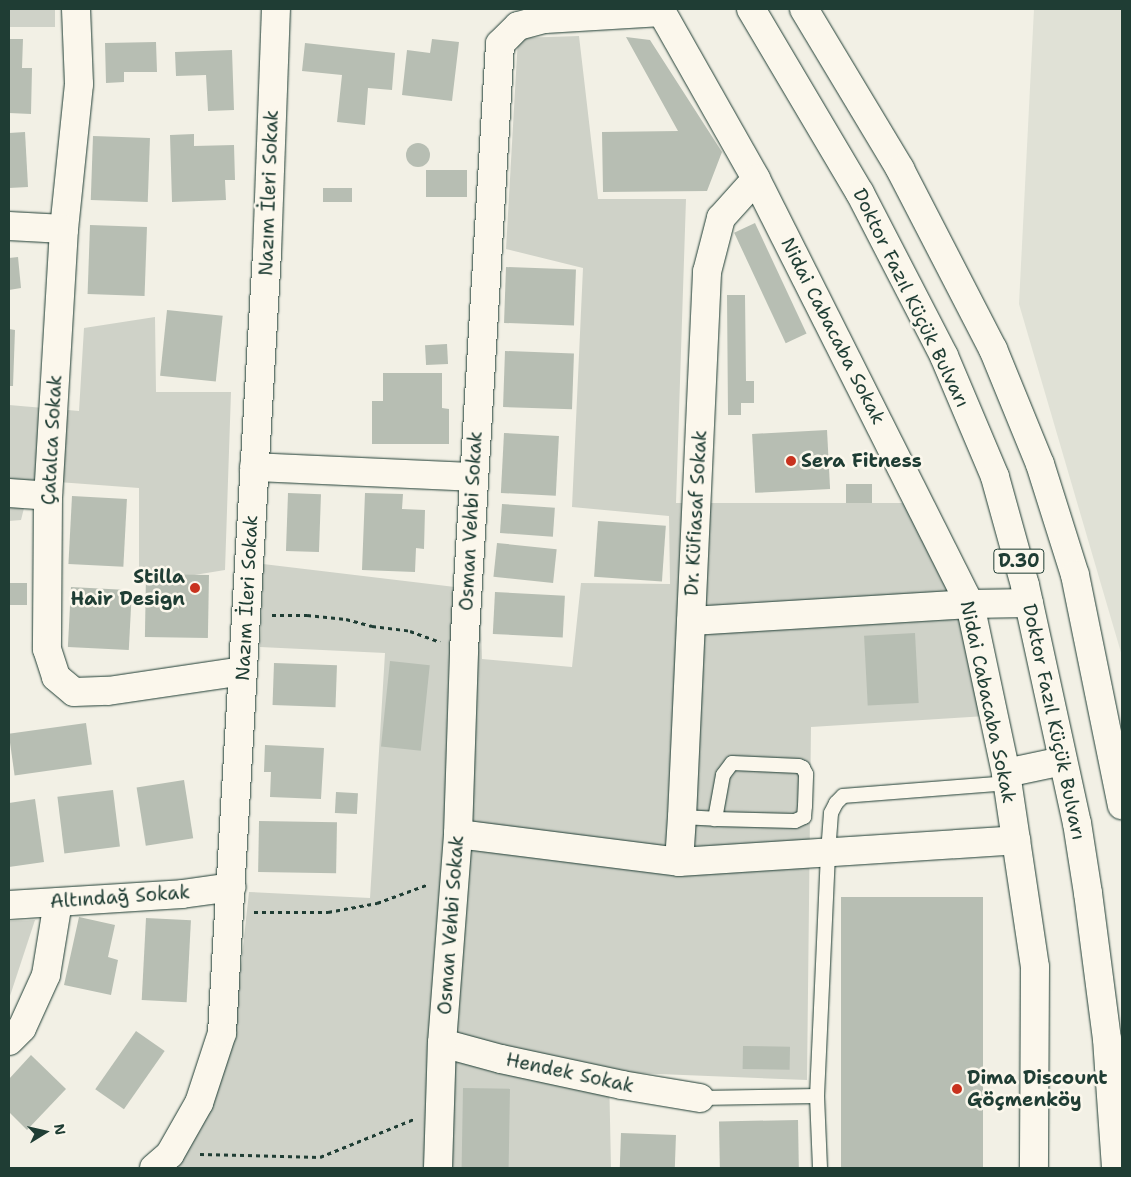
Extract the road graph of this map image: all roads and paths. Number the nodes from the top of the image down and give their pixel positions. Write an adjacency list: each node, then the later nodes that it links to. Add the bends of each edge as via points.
1 (76, 9): 8 (main road, Çatalca Sokak, via 79,84)
2 (276, 9): 9 (main road, Nazım İleri Sokak, via 267,253)
3 (750, 9): 14 (main road, Doktor Fazıl Küçük Bulvarı / D.30, via 860,193 944,356 995,477)
4 (804, 9): 21 (main road, D.30, via 900,170 992,349 1040,464 1075,575)
5 (661, 11): 6 (main road, Nidai Cabacaba Sokak); 10 (main road, Osman Vehbi Sokak, via 545,19 518,26 500,44)
6 (756, 179): 13 (main road, Nidai Cabacaba Sokak); 16 (main road, Dr. Küfiasaf Sokak, via 720,218 707,272)
7 (9, 226): 8 (main road)
8 (64, 229): 12 (main road, Çatalca Sokak)
9 (254, 467): 10 (main road); 15 (main road, Nazım İleri Sokak)
10 (474, 477): 17 (main road, Osman Vehbi Sokak)
11 (9, 493): 12 (main road)
12 (48, 496): 18 (main road, Çatalca Sokak, via 47,649 56,677 74,692 108,691)
13 (970, 604): 14 (main road); 16 (main road); 20 (main road, Nidai Cabacaba Sokak)
14 (1029, 604): 19 (main road, Doktor Fazıl Küçük Bulvarı / D.30)
15 (248, 616): 17 (path, via 307,615 346,619 410,631); 18 (main road, Nazım İleri Sokak)
16 (691, 621): 22 (main road, Dr. Küfiasaf Sokak)
17 (464, 650): 24 (main road, Osman Vehbi Sokak)
18 (243, 671): 29 (main road, Nazım İleri Sokak)
19 (1063, 761): 20 (main road); 41 (main road, Doktor Fazıl Küçük Bulvarı / D.30, via 1088,893 1108,1039)
20 (1007, 778): 25 (main road, Nidai Cabacaba Sokak); 26 (lane, via 844,796 831,814)
21 (1122, 805)
22 (682, 817): 23 (lane); 27 (main road, Dr. Küfiasaf Sokak)
23 (715, 818): 23 (lane, via 795,821 804,817 806,774 803,768 732,763 724,775)
24 (458, 834): 27 (main road); 28 (main road, Osman Vehbi Sokak)
25 (1016, 840): 26 (main road); 40 (main road, Nidai Cabacaba Sokak, via 1035,967)
26 (828, 853): 27 (main road); 34 (lane)
27 (678, 862)
28 (455, 874): 29 (path, via 377,903 328,912 284,913); 33 (main road, Osman Vehbi Sokak)
29 (231, 899): 30 (main road, Altındağ Sokak, via 182,894); 37 (main road, Nazım İleri Sokak, via 222,1033 199,1103)
30 (58, 902): 31 (main road, Altındağ Sokak); 32 (main road, via 46,975 22,1028)
31 (9, 904)
32 (9, 1041)
33 (442, 1043): 35 (main road, Hendek Sokak, via 622,1085); 36 (main road, Osman Vehbi Sokak)
34 (817, 1096): 35 (lane); 39 (lane)
35 (700, 1098)
36 (439, 1110): 37 (path, via 320,1157); 38 (main road, Osman Vehbi Sokak)
37 (162, 1161)
38 (438, 1168)
39 (820, 1168)
40 (1034, 1168)
41 (1116, 1168)

